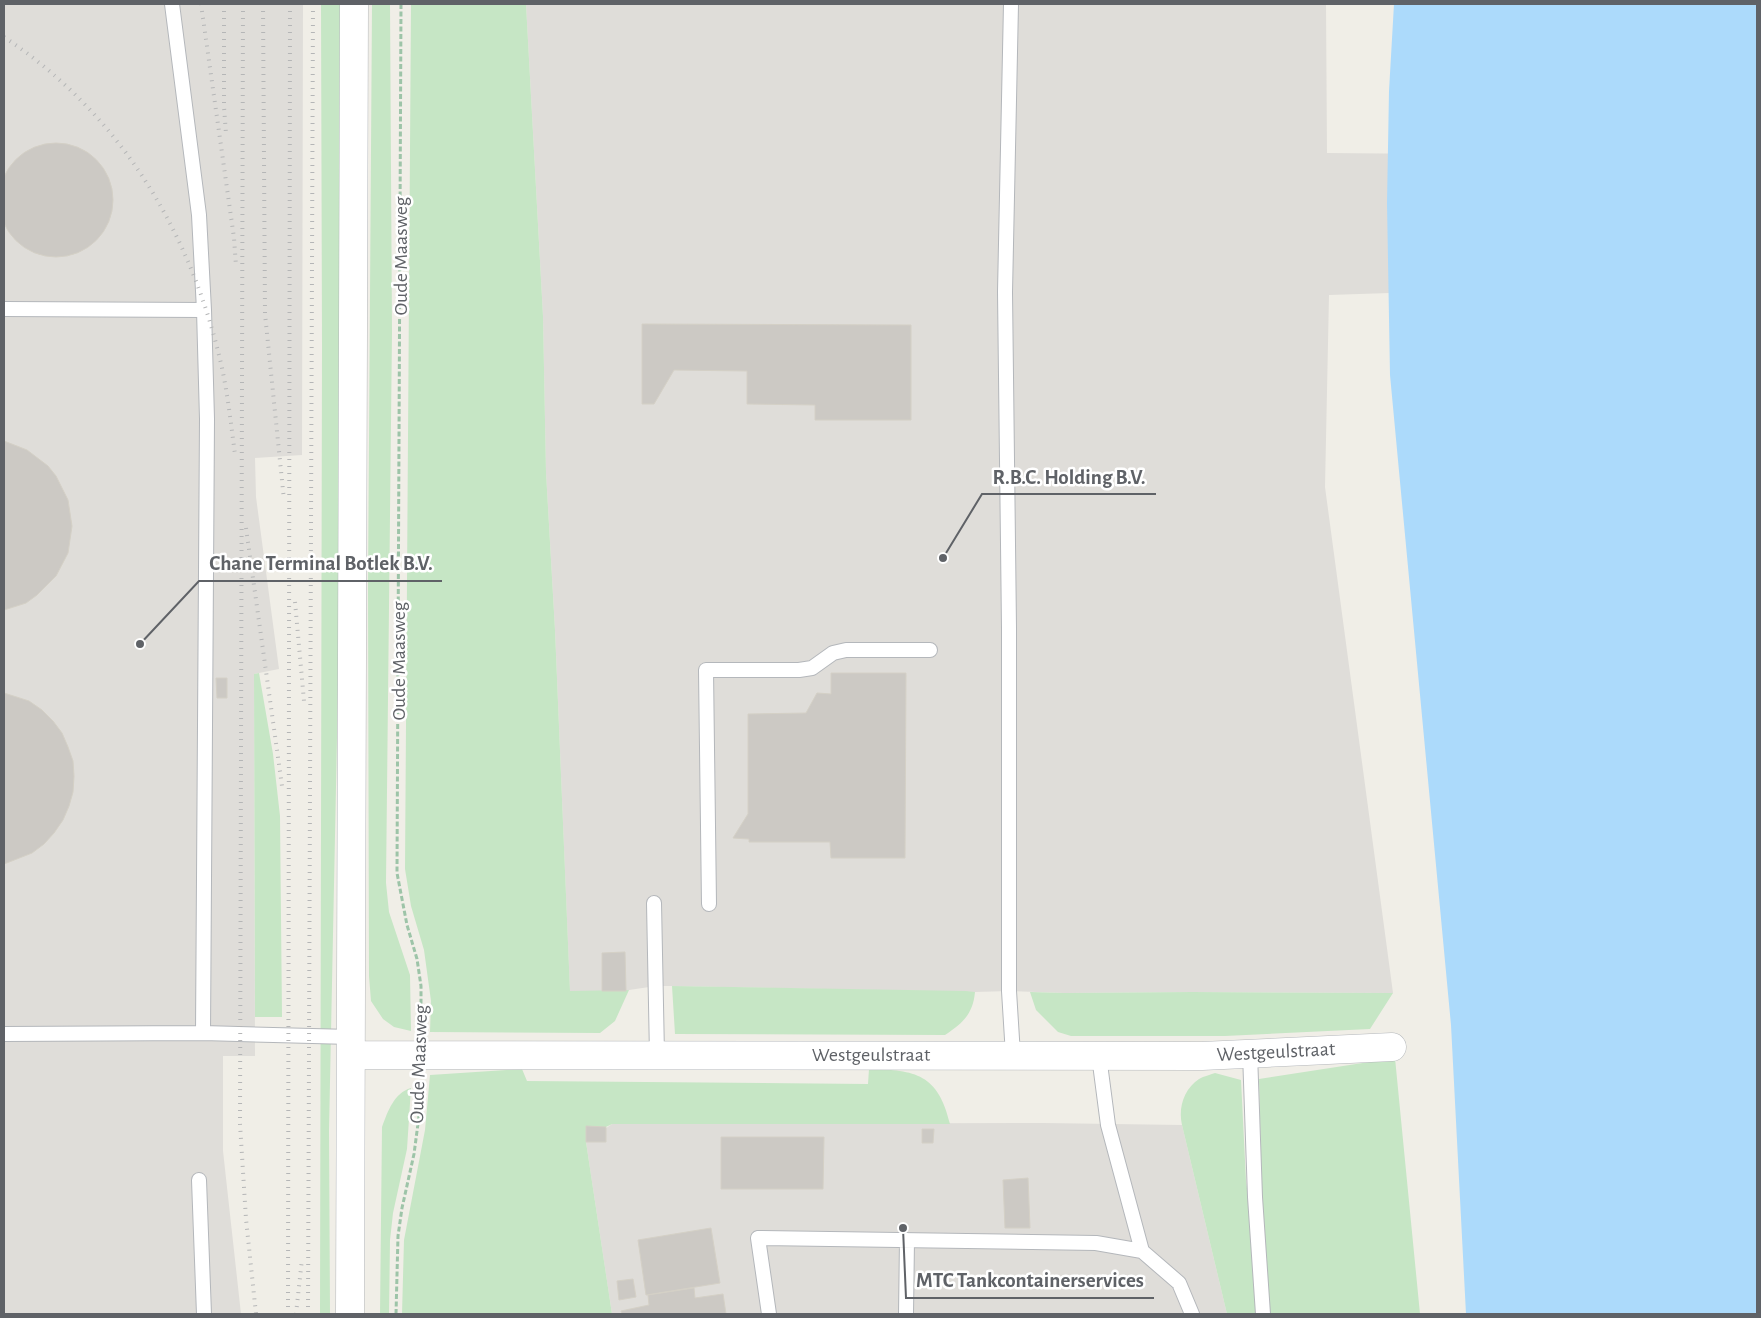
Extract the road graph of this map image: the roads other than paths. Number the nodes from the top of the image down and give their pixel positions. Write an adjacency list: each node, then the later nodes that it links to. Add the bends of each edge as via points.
1 (172, 4): 5 (lane, via 199,215)
2 (354, 4): 11 (street)
3 (1011, 4): 15 (lane, via 1005,292 1010,628 1009,991)
4 (4, 309): 5 (lane)
5 (204, 310): 9 (lane)
6 (930, 650): 8 (lane, via 846,650 833,653 812,668 799,670 706,670)
7 (654, 904): 14 (lane)
8 (709, 904)
9 (203, 1033): 10 (lane); 11 (lane)
10 (4, 1034)
11 (351, 1046): 14 (street, Westgeulstraat, via 420,1055); 21 (street)
12 (1392, 1047): 13 (street, Westgeulstraat)
13 (1250, 1053): 16 (street, Westgeulstraat); 25 (lane)
14 (657, 1055): 15 (street, Westgeulstraat)
15 (1013, 1055): 16 (street, Westgeulstraat)
16 (1099, 1056): 19 (lane, via 1108,1125)
17 (199, 1180): 20 (lane)
18 (907, 1240): 19 (lane, via 1096,1243); 22 (lane, via 758,1238); 23 (lane)
19 (1142, 1251): 24 (lane, via 1179,1283)
20 (204, 1314)
21 (350, 1314)
22 (769, 1314)
23 (906, 1314)
24 (1192, 1314)
25 (1263, 1314)

